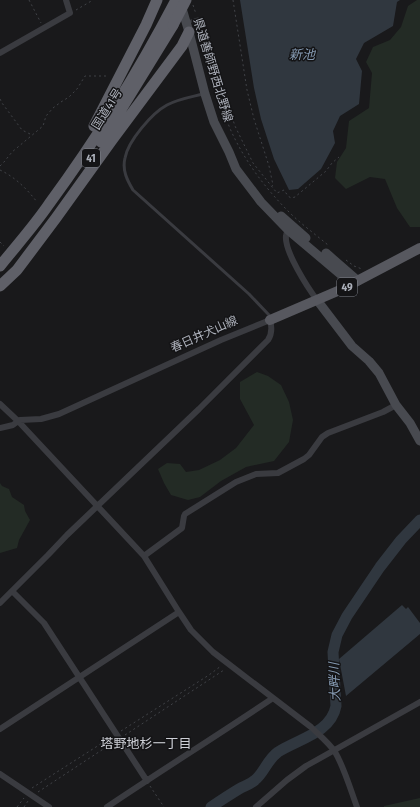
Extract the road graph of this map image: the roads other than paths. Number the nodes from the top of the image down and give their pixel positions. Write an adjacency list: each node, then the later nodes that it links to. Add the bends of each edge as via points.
1 (66, 0): 9 (street, via 70,13)
2 (157, 0): 12 (highway, via 105,106 55,190)
3 (176, 0): 7 (highway, 国道41号 / 41)
4 (179, 0): 8 (main road, 県道善師野西北野線)
5 (190, 2): 7 (highway, 国道41号 / 41, bridge)
6 (198, 19): 8 (lane)
7 (169, 24): 12 (highway, 国道41号 / 41); 17 (highway, 国道41号 / 41, via 116,120 84,169)
8 (188, 28): 10 (main road, 県道善師野西北野線); 17 (highway, via 182,46 17,270)
9 (0, 53)
10 (205, 94): 11 (main road, 県道善師野西北野線, via 214,122); 19 (lane, via 178,100 156,113 129,146 124,158 125,176 133,190 249,294 269,315)
11 (236, 169): 13 (main road, 県道善師野西北野線, via 261,202); 16 (main road, 県道善師野西北野線, via 271,207)
12 (49, 205): 15 (highway, 国道41号 / 41)
13 (288, 230): 16 (main road, 県道善師野西北野線); 18 (street, via 287,246)
14 (420, 248): 16 (main road, 春日井犬山線 / 49)
15 (0, 266)
16 (355, 282): 18 (main road, 春日井犬山線 / 49)
17 (0, 285)
18 (317, 300): 19 (main road, 春日井犬山線 / 49); 21 (main road, via 352,346 379,373)
19 (270, 320): 22 (street, 春日井犬山線 / 49, via 59,414); 25 (street, via 268,340)
20 (0, 404): 22 (street)
21 (396, 405): 24 (main road); 26 (street, via 328,433 309,455 278,473 256,474 226,487 185,514 182,528)
22 (18, 421): 23 (street, 春日井犬山線); 25 (street)
23 (0, 428)
24 (420, 441)
25 (97, 506): 26 (street); 27 (street)
26 (144, 556): 29 (street)
27 (12, 591): 28 (street); 30 (street, via 44,623)
28 (0, 603)
29 (179, 612): 30 (street); 31 (street, via 191,630 213,652)
30 (80, 677): 33 (street); 36 (street)
31 (273, 698): 34 (street, via 318,734); 36 (street)
32 (420, 702): 34 (street)
33 (0, 729)
34 (334, 751): 39 (street, via 300,770); 40 (street)
35 (0, 774): 37 (street)
36 (147, 780): 38 (street)
37 (49, 807)
38 (107, 807)
39 (256, 807)
40 (356, 807)

